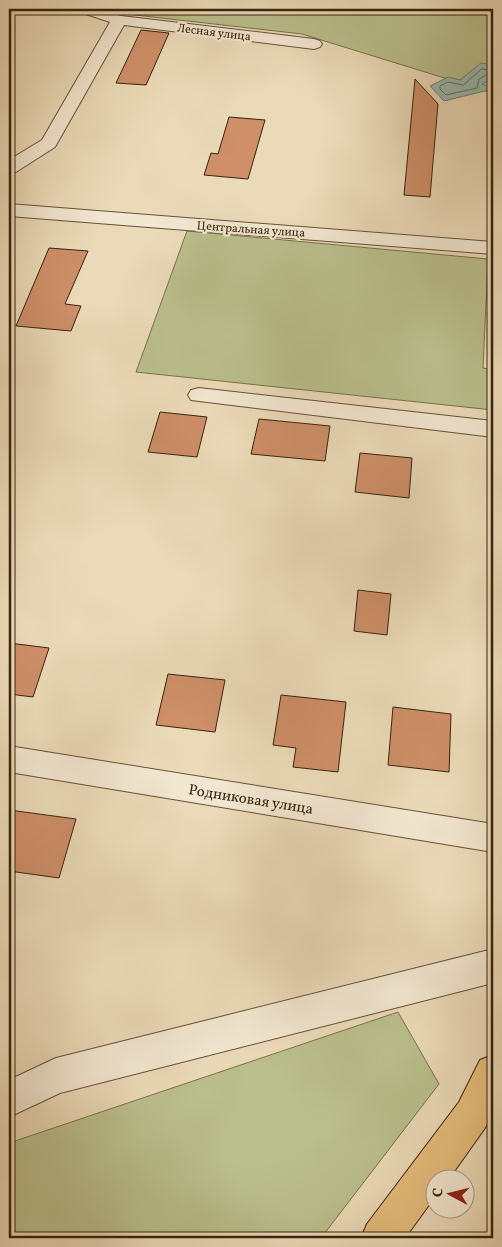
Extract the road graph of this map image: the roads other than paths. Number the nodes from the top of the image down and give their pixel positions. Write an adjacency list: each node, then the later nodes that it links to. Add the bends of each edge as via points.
1 (85, 9): 2 (street, Лесная улица)
2 (119, 20): 3 (street, Лесная улица); 4 (street, via 49,143)
3 (314, 44)
4 (9, 168)
5 (9, 210): 6 (street, Центральная улица)
6 (493, 248)
7 (199, 395): 8 (street)
8 (493, 429)
9 (9, 759): 10 (street, Родниковая улица)
10 (493, 838)
11 (493, 966): 13 (street, via 56,1076)
12 (493, 1073): 14 (main road, via 472,1115)
13 (9, 1099)
14 (381, 1238)

